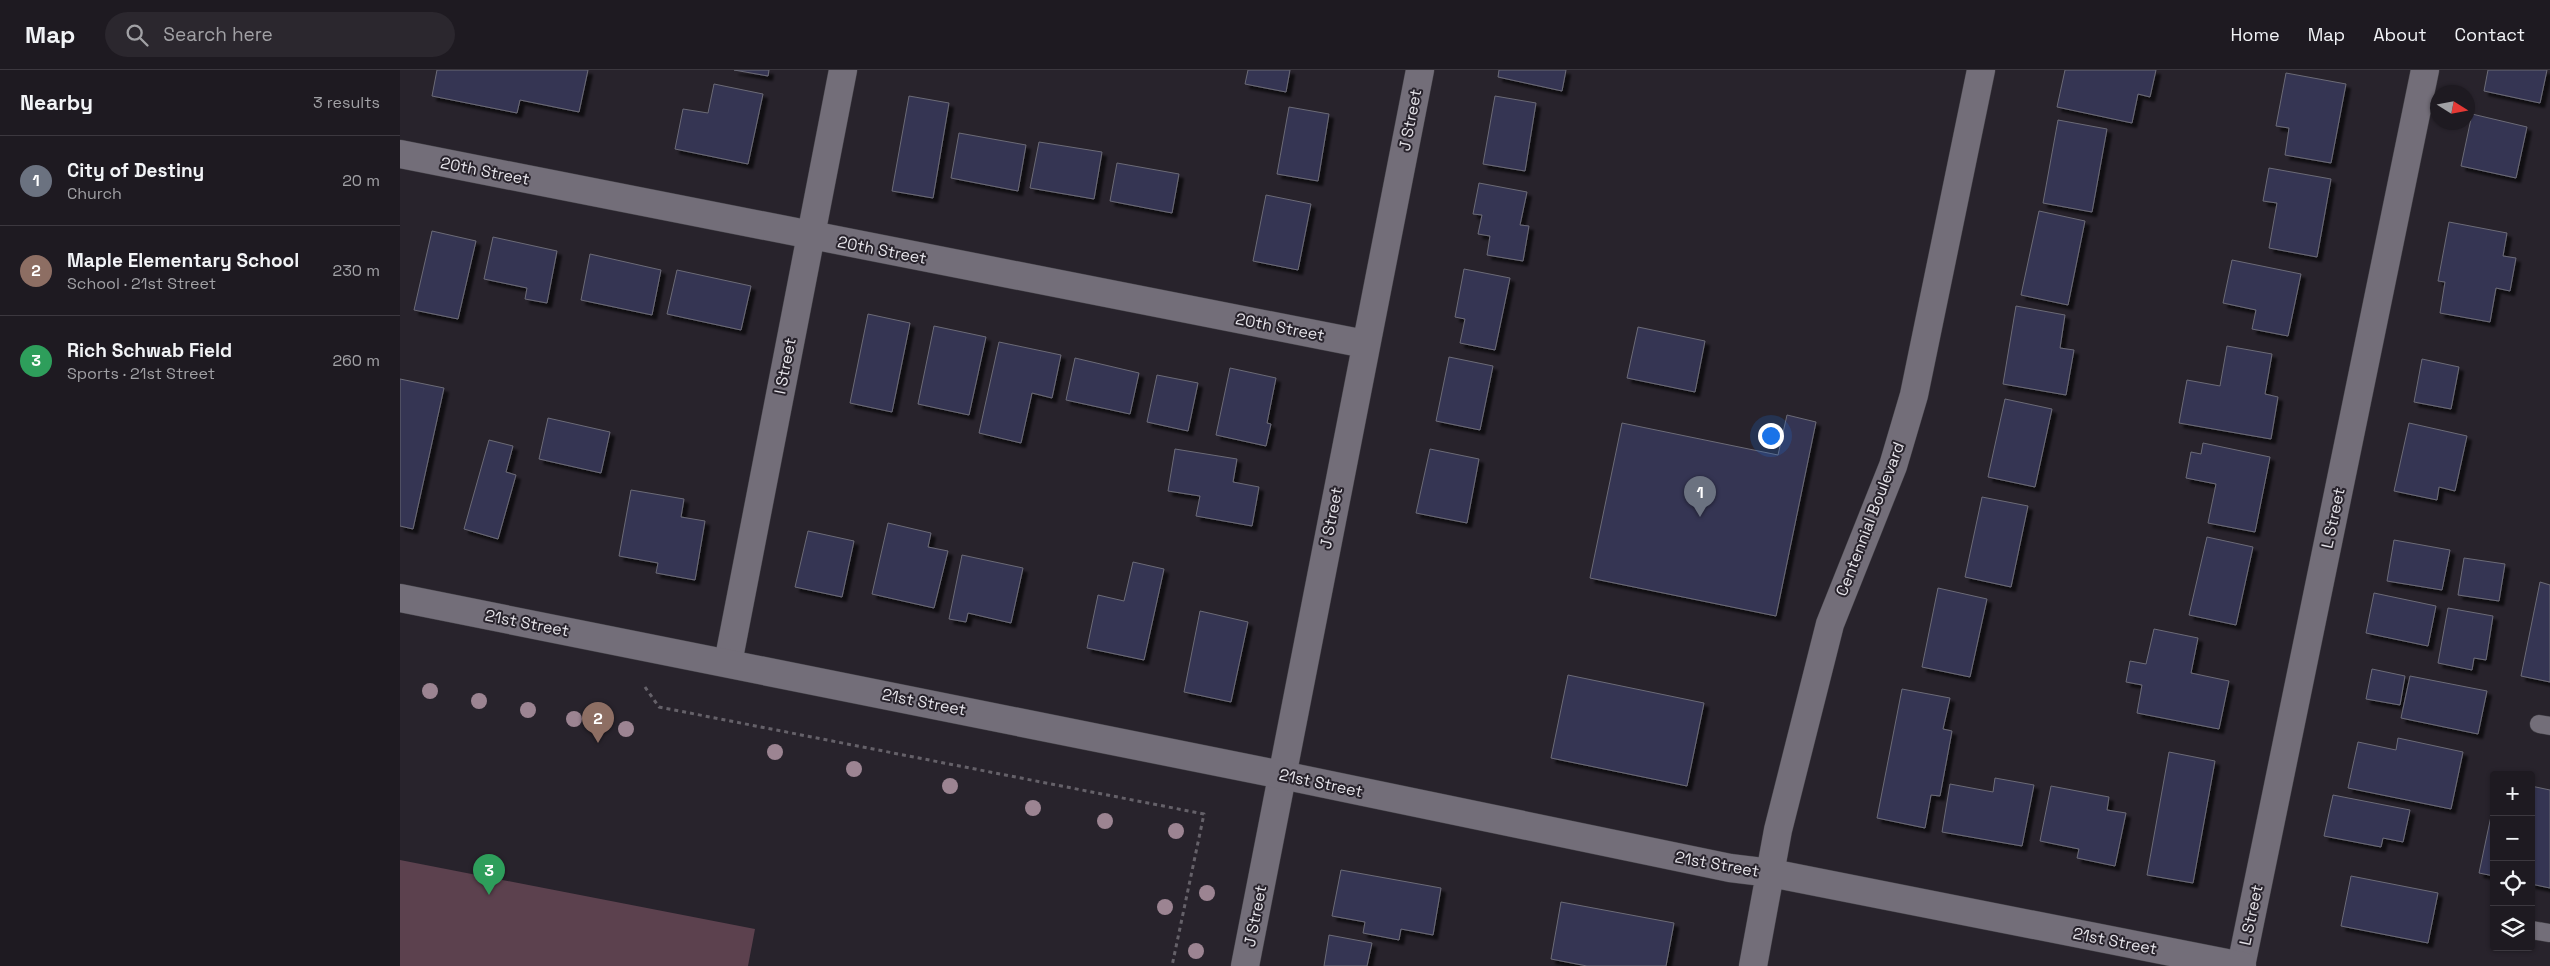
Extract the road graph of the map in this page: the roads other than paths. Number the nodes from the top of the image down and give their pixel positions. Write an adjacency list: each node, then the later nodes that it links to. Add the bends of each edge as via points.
1 (843, 70): 6 (street, I Street)
2 (1420, 70): 7 (street, J Street)
3 (1982, 70): 11 (street, Centennial Boulevard, via 1914,395 1893,466 1830,624 1778,830)
4 (2425, 70): 16 (street, L Street)
5 (400, 154): 6 (street, 20th Street)
6 (811, 236): 7 (street, 20th Street); 9 (street, I Street)
7 (1365, 344): 10 (street, J Street)
8 (400, 598): 9 (street, 21st Street)
9 (728, 663): 10 (street, 21st Street)
10 (1282, 775): 11 (street, 21st Street, via 1730,868); 14 (street, J Street)
11 (1771, 873): 15 (street, Centennial Boulevard); 16 (street, 21st Street)
12 (2535, 931): 13 (lane)
13 (2550, 933)
14 (1245, 966)
15 (1752, 966)
16 (2241, 966)

